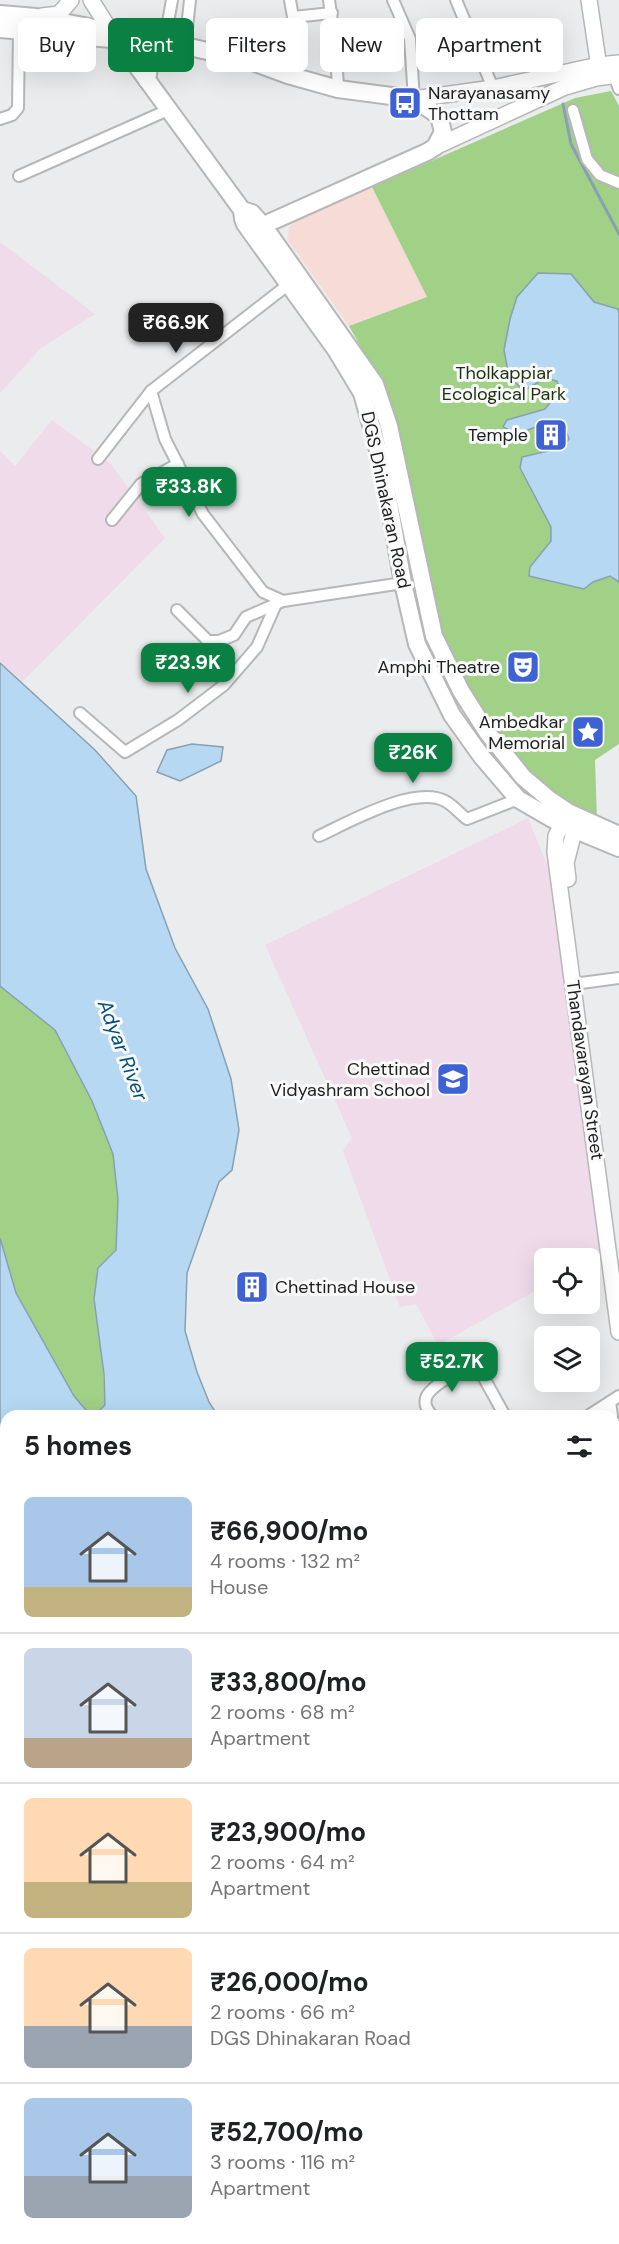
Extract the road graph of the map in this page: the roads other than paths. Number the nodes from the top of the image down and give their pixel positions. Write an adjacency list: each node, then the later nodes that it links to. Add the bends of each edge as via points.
1 (71, 0): 12 (street, via 59,14)
2 (91, 0): 16 (street)
3 (172, 0): 14 (street)
4 (190, 0): 15 (street)
5 (290, 0): 13 (street)
6 (329, 0): 10 (street)
7 (393, 0): 29 (street, via 410,39)
8 (456, 0): 27 (street)
9 (589, 0): 24 (street)
10 (332, 13): 13 (street); 28 (street)
11 (0, 14): 12 (main road)
12 (36, 17): 18 (main road)
13 (293, 17): 25 (street)
14 (169, 18)
15 (186, 18)
16 (108, 27)
17 (0, 29): 19 (main road)
18 (108, 30)
19 (18, 31)
20 (96, 38): 26 (main road, via 111,39 123,47)
21 (194, 48): 25 (main road, via 250,61)
22 (18, 72): 32 (street, via 18,108)
23 (148, 72): 26 (main road)
24 (612, 74): 27 (street); 33 (street, via 565,87)
25 (288, 75): 28 (main road)
26 (147, 80): 30 (main road)
27 (493, 88): 29 (street)
28 (338, 89): 29 (main road)
29 (414, 99): 33 (main road, via 439,116 443,132)
30 (168, 110): 34 (street); 36 (main road, via 243,210 252,213)
31 (573, 110): 35 (street, via 586,159 600,175)
32 (0, 119)
33 (435, 147): 36 (main road)
34 (19, 176)
35 (619, 183)
36 (257, 228): 37 (main road, DGS Dhinakaran Road); 47 (main road, DGS Dhinakaran Road, via 375,384 389,426 434,636 461,692 523,777)
37 (289, 284): 38 (street); 42 (main road, DGS Dhinakaran Road, via 362,393 382,464)
38 (151, 391): 39 (street); 40 (street, via 165,439)
39 (98, 459)
40 (178, 464): 41 (street, via 141,483); 43 (street, via 203,514 263,592)
41 (112, 520)
42 (403, 583): 43 (street); 46 (main road, DGS Dhinakaran Road, via 417,644 437,687 452,715)
43 (279, 603): 44 (street, via 246,618 234,635 219,641 208,641); 45 (street, via 257,647 224,684 178,720 124,752)
44 (177, 610)
45 (80, 713)
46 (518, 799): 47 (main road, DGS Dhinakaran Road); 49 (street, via 467,819 444,800 402,799)
47 (570, 821): 48 (main road); 50 (main road); 52 (street, Thandavarayan Street, via 566,863); 53 (street, Thandavarayan Street, via 556,836 555,852)
48 (619, 835)
49 (319, 836)
50 (619, 848)
51 (619, 978): 52 (street)
52 (581, 982): 53 (street, Thandavarayan Street)
53 (591, 1090): 54 (street, Thandavarayan Street)
54 (616, 1256): 55 (street, Thandavarayan Street)
55 (619, 1332)
56 (614, 1399): 59 (street)
57 (428, 1410): 58 (street, via 426,1397 437,1385 473,1366 479,1369)
58 (502, 1410)
59 (597, 1410)

